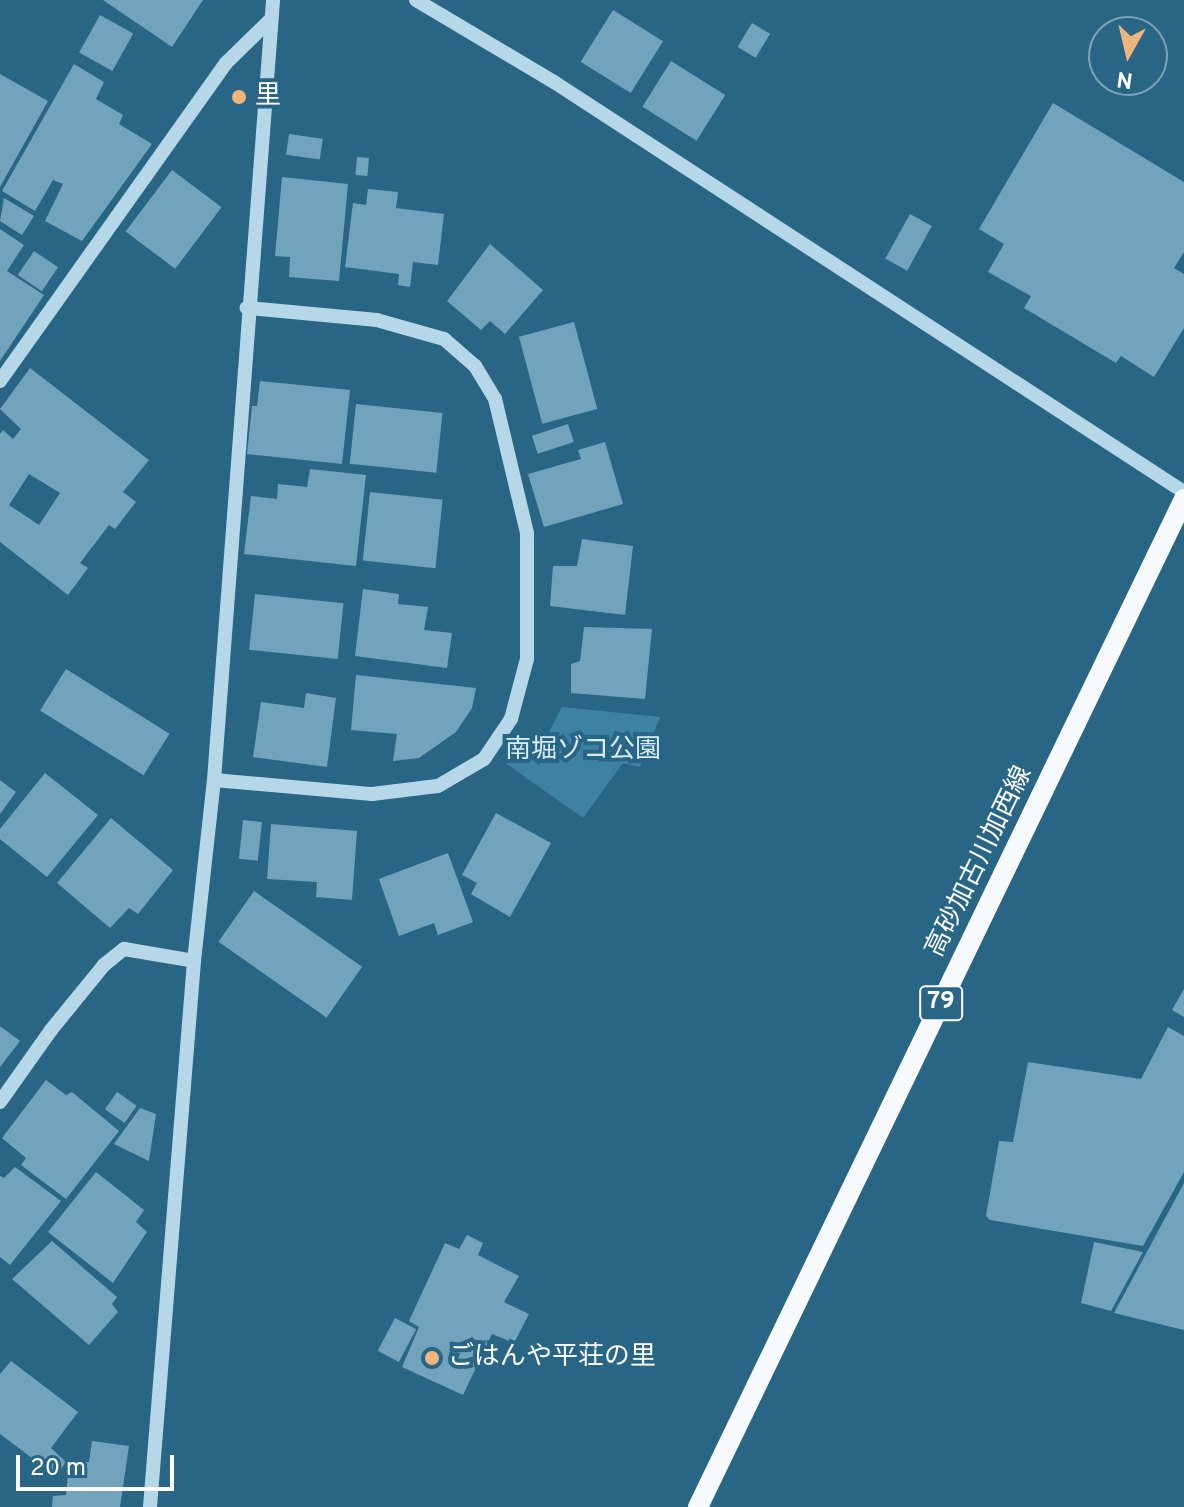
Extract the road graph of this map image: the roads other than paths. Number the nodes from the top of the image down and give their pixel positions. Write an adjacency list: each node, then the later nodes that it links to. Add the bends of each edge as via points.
1 (273, 0): 3 (street)
2 (416, 0): 6 (street, via 554,82)
3 (270, 20): 4 (street); 5 (street, via 226,63)
4 (247, 308): 8 (street); 8 (street, via 377,320 444,339 475,366 495,399 527,533 527,659 511,719 484,759 438,786 372,794)
5 (0, 381)
6 (1184, 492)
7 (1184, 499): 12 (main road, 高砂加古川加西線 / 79)
8 (214, 780): 9 (street)
9 (194, 961): 10 (street, via 124,949 104,965 51,1030); 11 (street)
10 (0, 1102)
11 (150, 1507)
12 (698, 1507)

